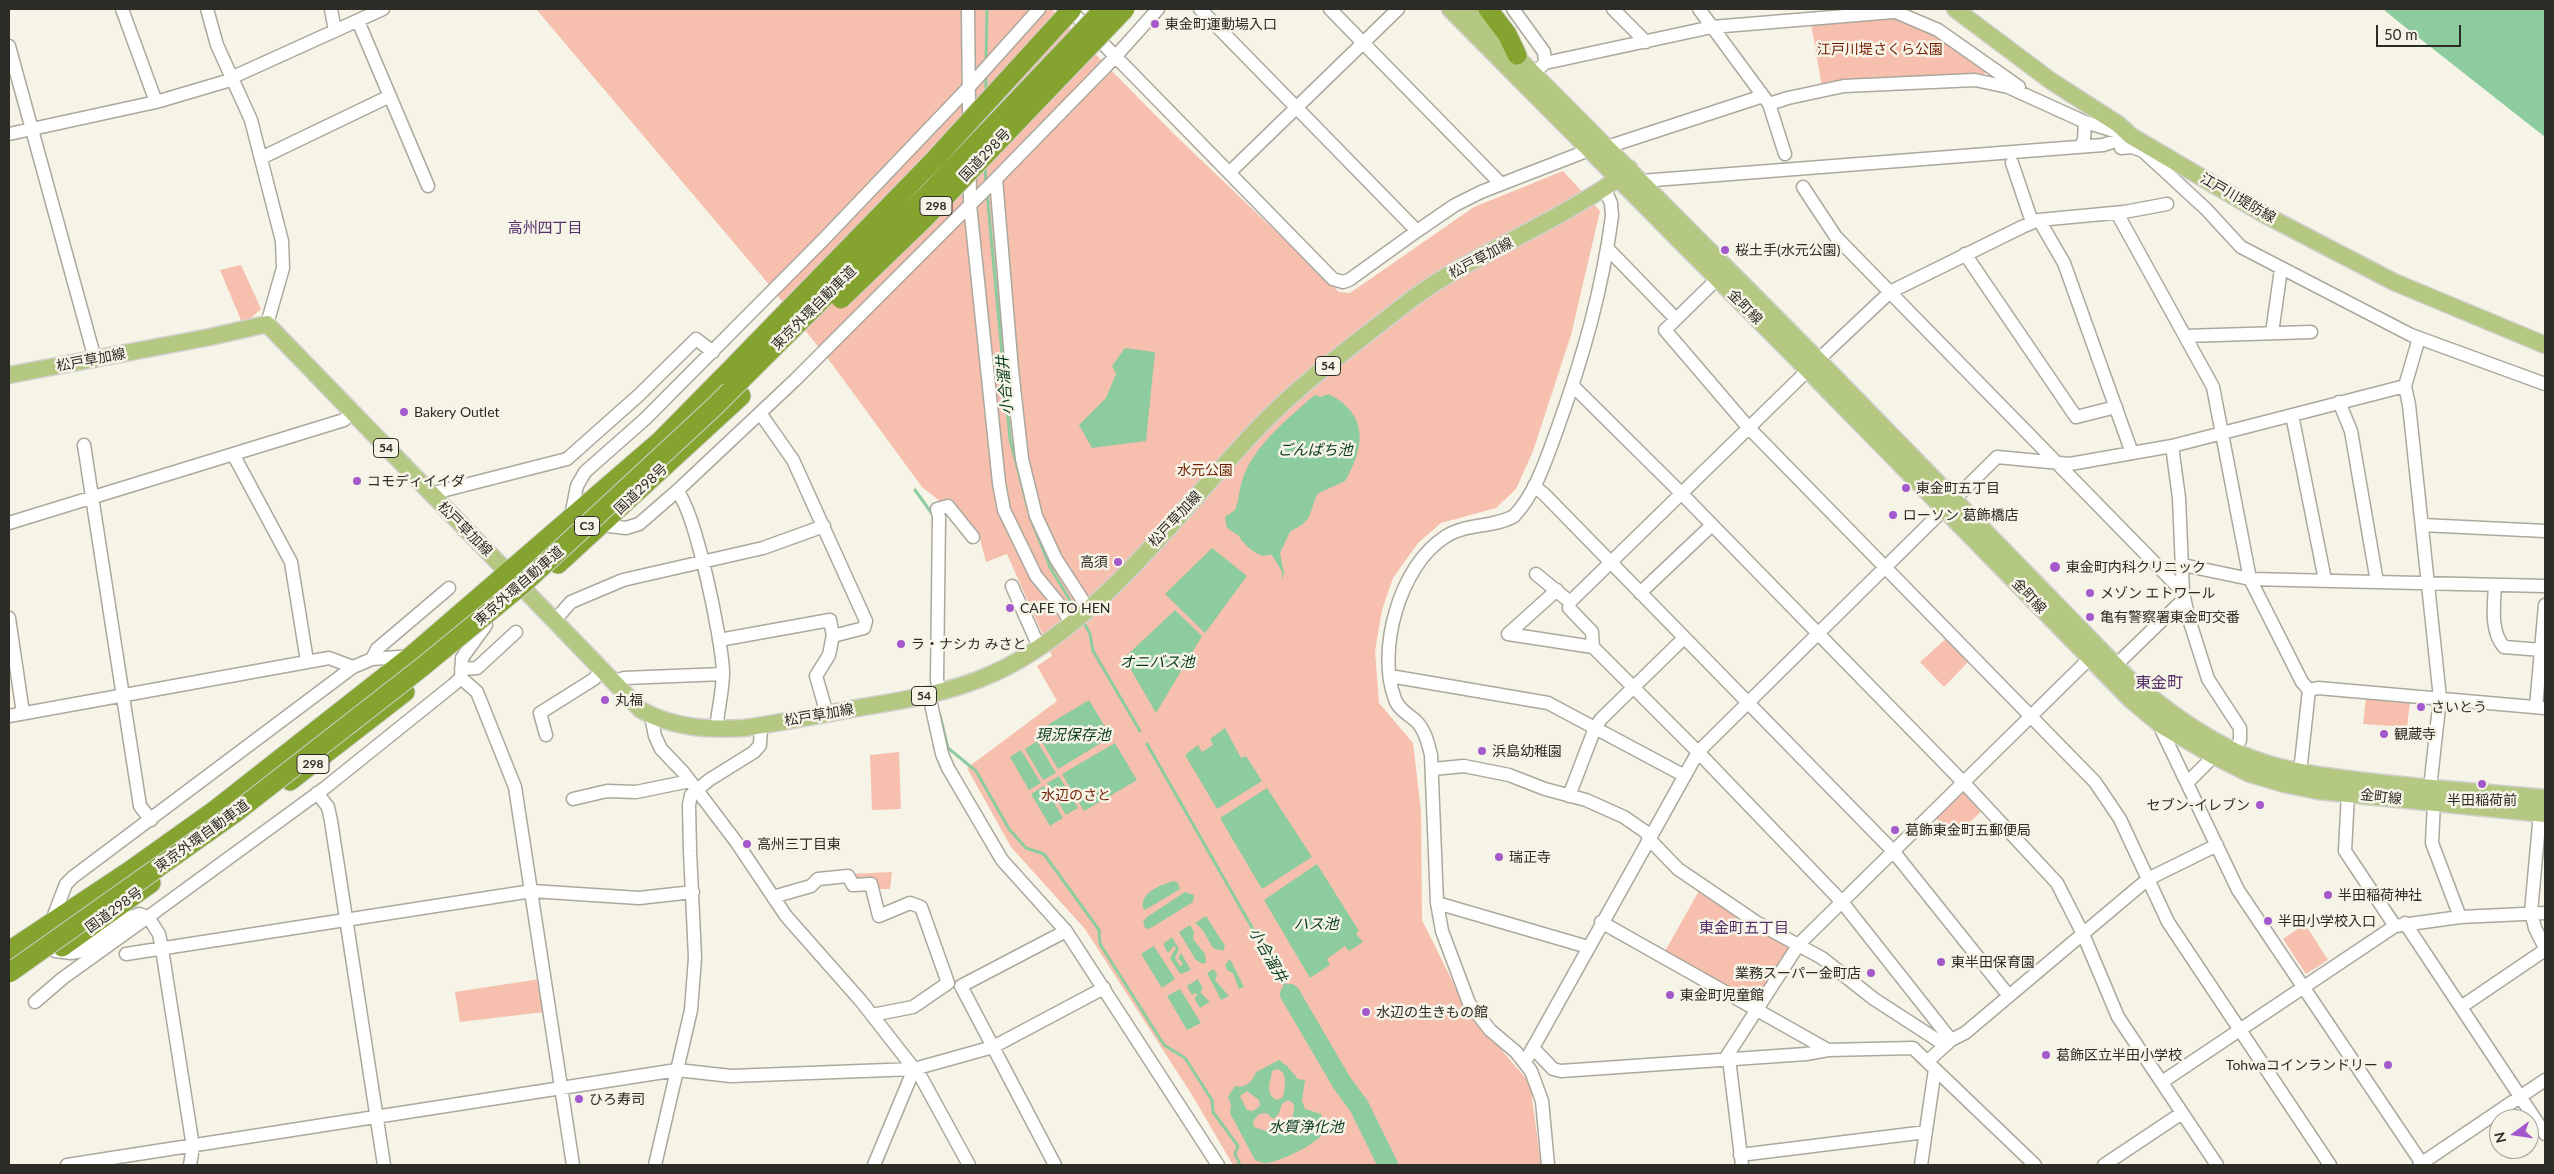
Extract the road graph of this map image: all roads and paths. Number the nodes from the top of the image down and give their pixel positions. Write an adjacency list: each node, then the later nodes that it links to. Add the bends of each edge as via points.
1 (122, 9): 37 (street)
2 (207, 9): 33 (street, via 215,40)
3 (331, 9): 26 (street)
4 (383, 9): 24 (street)
5 (968, 9): 34 (street)
6 (1039, 9): 34 (street)
7 (1070, 9): 31 (street); 100 (highway, 国道298号 / 298, bridge, via 935,159 725,375 660,441)
8 (1090, 9): 210 (highway, 東京外環自動車道 / C3, via 815,297 718,392 513,579 416,663 229,808)
9 (1104, 9): 211 (highway, 東京外環自動車道 / C3, bridge, via 929,193 720,400 521,586 235,813)
10 (1125, 9): 102 (highway, 国道298号 / 298, bridge, via 924,219 741,396)
11 (1158, 9): 31 (street)
12 (1200, 9): 39 (street)
13 (1330, 9): 27 (street)
14 (1398, 9): 27 (street)
15 (1450, 9): 46 (main road)
16 (1469, 9): 30 (main road)
17 (1488, 9): 30 (highway)
18 (1513, 9): 32 (street, via 1544,52)
19 (1613, 9): 28 (street)
20 (1699, 9): 25 (street)
21 (1955, 9): 43 (main road, 江戸川堤防線, via 2051,81 2118,124)
22 (1891, 10): 23 (street); 38 (street, via 1938,30)
23 (1838, 13): 25 (street)
24 (358, 21): 26 (street); 35 (street)
25 (1712, 27): 28 (street); 36 (street)
26 (335, 31): 33 (street)
27 (1363, 42): 39 (street); 54 (street)
28 (1646, 42): 32 (street)
29 (9, 46): 41 (street)
30 (1517, 55): 32 (main road)
31 (1115, 57): 50 (street); 52 (street)
32 (1540, 68): 45 (main road)
33 (233, 78): 37 (street); 48 (street, via 251,120)
34 (969, 87): 58 (street); 75 (street)
35 (390, 96): 48 (street); 55 (street)
36 (1766, 100): 38 (street, via 1844,86 1976,80 2008,88); 45 (street); 47 (street)
37 (156, 102): 41 (street)
38 (2045, 106): 40 (street)
39 (1296, 108): 50 (street); 62 (street)
40 (2085, 122): 43 (street); 44 (street)
41 (33, 129): 42 (street); 76 (street)
42 (9, 134)
43 (2126, 142): 44 (street); 65 (street, via 2143,151 2206,208 2241,247); 74 (main road, 江戸川堤防線, via 2377,273 2444,305)
44 (2081, 146): 53 (street)
45 (1608, 147): 51 (main road)
46 (1589, 150): 51 (main road); 54 (street)
47 (1785, 154)
48 (261, 158): 69 (street, via 284,255)
49 (2012, 163): 61 (street)
50 (1230, 172): 62 (street, via 1337,282 1349,280)
51 (1624, 174): 53 (main road, 金町線); 57 (main road, 松戸草加線 / 54); 66 (main road, 金町線)
52 (994, 181): 58 (street); 128 (street, via 1022,459 1036,516)
53 (1642, 181): 77 (main road, 金町線)
54 (1501, 184): 62 (street, via 1456,205)
55 (428, 186)
56 (1803, 187): 67 (street, via 1836,237)
57 (1604, 188): 63 (street, via 1612,211); 128 (main road, 松戸草加線 / 54, via 1534,230 1437,281 1287,399)
58 (970, 204): 85 (street); 128 (street, via 986,380 1004,510 1036,576 1060,605)
59 (2167, 204): 60 (street)
60 (2116, 213): 61 (street); 72 (street)
61 (2036, 221): 64 (street); 83 (street, via 2064,263)
62 (1417, 230)
63 (1608, 249): 68 (street); 80 (street, via 1590,332)
64 (1964, 254): 67 (street); 83 (street, via 2076,417)
65 (2280, 269): 71 (street); 73 (street)
66 (1717, 279): 68 (street); 77 (main road, 金町線)
67 (1890, 292): 77 (street); 93 (street)
68 (1676, 319): 87 (street, via 1665,330)
69 (267, 324): 76 (main road, 松戸草加線); 84 (main road, 松戸草加線 / 54)
70 (2311, 332): 71 (street)
71 (2272, 333): 72 (street)
72 (2185, 336): 88 (street, via 2213,387)
73 (2419, 338): 79 (street); 81 (street)
74 (2545, 344)
75 (713, 352): 96 (street, via 696,339 567,459); 100 (street, via 585,472 577,486)
76 (95, 359): 78 (main road, 松戸草加線)
77 (1813, 365): 87 (street); 99 (main road, 金町線)
78 (9, 375)
79 (2545, 384)
80 (1572, 386): 94 (street); 97 (street)
81 (2405, 386): 82 (street); 104 (street)
82 (2339, 402): 86 (street); 116 (street, via 2350,431)
83 (2116, 407): 91 (street)
84 (352, 412): 92 (street, via 344,420); 96 (main road, 松戸草加線 / 54)
85 (760, 413): 95 (street); 105 (street, via 793,460)
86 (2292, 415): 88 (street); 115 (street)
87 (1748, 427): 97 (street); 111 (street)
88 (2223, 432): 90 (street); 114 (street)
89 (84, 445): 98 (street)
90 (2172, 446): 91 (street); 110 (street)
91 (2132, 453): 93 (street, via 2070,464)
92 (233, 454): 98 (street); 143 (street, via 291,562)
93 (2056, 463): 99 (street, via 1997,458); 125 (street)
94 (1534, 486): 109 (street); 149 (street, via 1514,516 1444,537 1420,561 1408,578 1393,621 1388,661)
95 (677, 491): 102 (street, via 639,524 626,528); 108 (street, via 686,503)
96 (430, 494): 112 (main road, 松戸草加線 / 54)
97 (1682, 494): 103 (street); 109 (street)
98 (92, 498): 101 (street); 154 (street)
99 (1950, 505): 111 (street); 142 (main road, 金町線); 144 (main road, 金町線)
100 (570, 520): 112 (highway, 国道298号 / 298)
101 (9, 523)
102 (601, 525): 123 (highway, 国道298号 / 298)
103 (1712, 525): 124 (street); 133 (street)
104 (2422, 525): 106 (street); 117 (street)
105 (824, 526): 108 (street, via 763,548); 134 (street, via 866,621 864,628)
106 (2545, 531)
107 (973, 537): 153 (street, via 948,506 937,509)
108 (702, 562): 130 (street, via 623,580 571,602); 136 (street)
109 (1610, 562): 124 (street); 126 (street)
110 (2183, 565): 114 (street); 125 (street)
111 (1886, 568): 133 (street); 162 (street)
112 (507, 572): 123 (main road, 松戸草加線 / 54); 140 (highway, 国道298号 / 298)
113 (1536, 574): 122 (street)
114 (2250, 579): 115 (street); 152 (street)
115 (2325, 580): 116 (street)
116 (2377, 582): 117 (street)
117 (2428, 583): 118 (street); 155 (street)
118 (2495, 585): 120 (street); 139 (street, via 2494,629 2499,642 2504,647)
119 (1012, 586): 137 (street)
120 (2545, 586)
121 (449, 588): 141 (street, via 377,649)
122 (1557, 590): 126 (street); 138 (street, via 1508,634)
123 (526, 591): 130 (main road, 松戸草加線 / 54); 131 (highway, 国道298号 / 298)
124 (1640, 593): 135 (street)
125 (2184, 595): 144 (street); 168 (street, via 2198,654 2208,679 2240,728 2240,740)
126 (1570, 602): 138 (street, via 1569,608 1592,632)
127 (2545, 605): 139 (street)
128 (1080, 617): 137 (main road, 松戸草加線 / 54)
129 (9, 618): 158 (street)
130 (555, 620): 146 (main road, 松戸草加線 / 54)
131 (486, 625): 147 (street, via 462,658); 208 (highway, 国道298号 / 298, via 337,747)
132 (516, 632): 147 (street, via 477,668)
133 (1818, 634): 156 (street); 174 (street)
134 (833, 635): 136 (street, via 830,620); 159 (street, via 828,656 816,676)
135 (1684, 638): 151 (street); 156 (street)
136 (719, 640): 148 (street)
137 (1039, 647): 153 (main road, 松戸草加線 / 54, via 994,673)
138 (1593, 648): 151 (street)
139 (2542, 650): 157 (street)
140 (411, 656): 141 (street); 199 (highway, 国道298号 / 298, via 214,810)
141 (372, 659): 145 (street)
142 (2089, 659): 162 (street); 163 (main road, 金町線)
143 (307, 661): 145 (street, via 329,658); 154 (street)
144 (2116, 665): 163 (main road, 金町線)
145 (353, 667): 183 (street)
146 (602, 669): 150 (main road, 松戸草加線 / 54); 167 (street, via 594,679 540,713)
147 (461, 673): 177 (street); 188 (street, via 477,692 515,786)
148 (723, 674): 150 (street, via 633,678); 166 (street)
149 (1390, 676): 165 (street, via 1548,702); 171 (street, via 1395,700 1427,738)
150 (613, 682): 161 (main road, 松戸草加線 / 54, via 630,701)
151 (1633, 688): 165 (street); 169 (street)
152 (2309, 690): 155 (street, via 2318,688); 172 (street)
153 (935, 694): 159 (main road, 松戸草加線 / 54); 201 (street, via 945,761 987,837 1022,885)
154 (123, 695): 158 (street); 183 (street, via 140,806)
155 (2440, 698): 157 (street); 179 (street)
156 (1748, 701): 169 (street); 186 (street)
157 (2541, 707)
158 (24, 713): 160 (street)
159 (827, 714): 164 (main road, 松戸草加線 / 54)
160 (9, 716)
161 (651, 716): 166 (main road, 松戸草加線 / 54, via 683,726); 176 (street, via 661,749)
162 (2032, 716): 174 (street); 187 (street, via 2095,782 2113,806)
163 (2166, 719): 168 (main road, 金町線); 170 (main road, 金町線); 175 (street, via 2161,729)
164 (761, 726): 166 (main road, 松戸草加線 / 54); 176 (street, via 760,745 754,752)
165 (1595, 728): 173 (street); 180 (street)
166 (716, 729)
167 (546, 735)
168 (2235, 751): 172 (main road, 金町線)
169 (1698, 752): 173 (street); 191 (street)
170 (2214, 756): 175 (street); 178 (main road, 金町線, via 2250,774 2284,784)
171 (1433, 769): 180 (street, via 1464,766 1509,775); 192 (street)
172 (2300, 772): 179 (main road, 金町線)
173 (1685, 776): 184 (street)
174 (1964, 783): 186 (street); 202 (street, via 2057,883)
175 (2186, 783): 185 (street)
176 (693, 785): 181 (street, via 636,792 607,791); 189 (street, via 689,805); 190 (street, via 737,842)
177 (317, 793): 195 (street); 197 (street, via 328,807)
178 (2348, 794): 179 (main road, 金町線); 200 (street, via 2345,851)
179 (2432, 795): 182 (main road, 金町線); 196 (street, via 2432,843)
180 (1569, 796): 184 (street, via 1624,817)
181 (573, 799)
182 (2543, 808): 193 (street)
183 (151, 820): 199 (street, via 66,884)
184 (1649, 837): 198 (street); 203 (street, via 1678,869 1756,922)
185 (2217, 845): 187 (street); 214 (street, via 2238,890)
186 (1893, 851): 191 (street); 215 (street)
187 (2148, 880): 202 (street); 220 (street, via 2168,922)
188 (532, 891): 189 (street, via 633,898); 197 (street); 232 (street)
189 (693, 892): 229 (street, via 695,958 691,1010)
190 (773, 897): 219 (street, via 814,950); 219 (street, via 811,886 818,879 848,876 853,885 872,884 879,916 910,903 921,907 948,983 913,1007)
191 (1842, 902): 203 (street); 221 (street)
192 (1436, 903): 204 (street); 226 (street, via 1442,931 1469,1003 1490,1030)
193 (2530, 912): 194 (street); 196 (street); 206 (street)
194 (2545, 913)
195 (148, 917): 205 (street, via 159,934); 208 (street, via 139,914 131,917 82,952); 216 (street)
196 (2460, 917): 200 (street)
197 (346, 920): 205 (street); 235 (street)
198 (1601, 922): 204 (street); 218 (street)
199 (51, 923): 207 (highway, 国道298号 / 298)
200 (2400, 925): 214 (street); 217 (street)
201 (1066, 931): 213 (street); 222 (street, via 961,986)
202 (2083, 934): 215 (street); 231 (street, via 2118,1017)
203 (1799, 944): 218 (street); 221 (street, via 1874,999)
204 (1588, 947): 223 (street)
205 (162, 948): 209 (street); 238 (street)
206 (2545, 949): 217 (street)
207 (9, 951)
208 (55, 951): 212 (highway, 国道298号 / 298)
209 (126, 954)
210 (9, 960)
211 (9, 973)
212 (9, 982)
213 (1104, 988): 222 (street); 248 (street)
214 (2304, 988): 220 (street); 255 (street)
215 (2009, 996): 221 (street, via 1965,1033)
216 (35, 1002)
217 (2461, 1007): 233 (street)
218 (1756, 1010): 224 (street); 225 (street)
219 (872, 1015): 228 (street)
220 (2240, 1030): 231 (street); 254 (street)
221 (1948, 1042): 227 (street)
222 (993, 1047): 228 (street); 247 (street)
223 (1533, 1048): 225 (street, via 1553,1069 1561,1071); 226 (street)
224 (1828, 1050): 225 (street); 227 (street, via 1914,1048)
225 (1727, 1059): 239 (street)
226 (1525, 1062): 249 (street, via 1542,1101)
227 (1932, 1065): 236 (street); 251 (street)
228 (914, 1069): 229 (street, via 730,1076); 245 (street); 246 (street)
229 (677, 1070): 232 (street); 244 (street)
230 (2545, 1080): 233 (street)
231 (2162, 1082): 234 (street)
232 (562, 1090): 235 (street); 243 (street)
233 (2520, 1097): 237 (street); 255 (street)
234 (2182, 1113): 252 (street); 253 (street)
235 (377, 1118): 238 (street); 242 (street)
236 (1926, 1132): 239 (street); 250 (street)
237 (2545, 1134)
238 (192, 1147): 240 (street); 241 (street)
239 (1741, 1160)
240 (67, 1165)
241 (190, 1165)
242 (384, 1165)
243 (573, 1165)
244 (655, 1165)
245 (874, 1165)
246 (969, 1165)
247 (1055, 1165)
248 (1218, 1165)
249 (1548, 1165)
250 (1921, 1165)
251 (2035, 1165)
252 (2104, 1165)
253 (2217, 1165)
254 (2330, 1165)
255 (2421, 1165)

